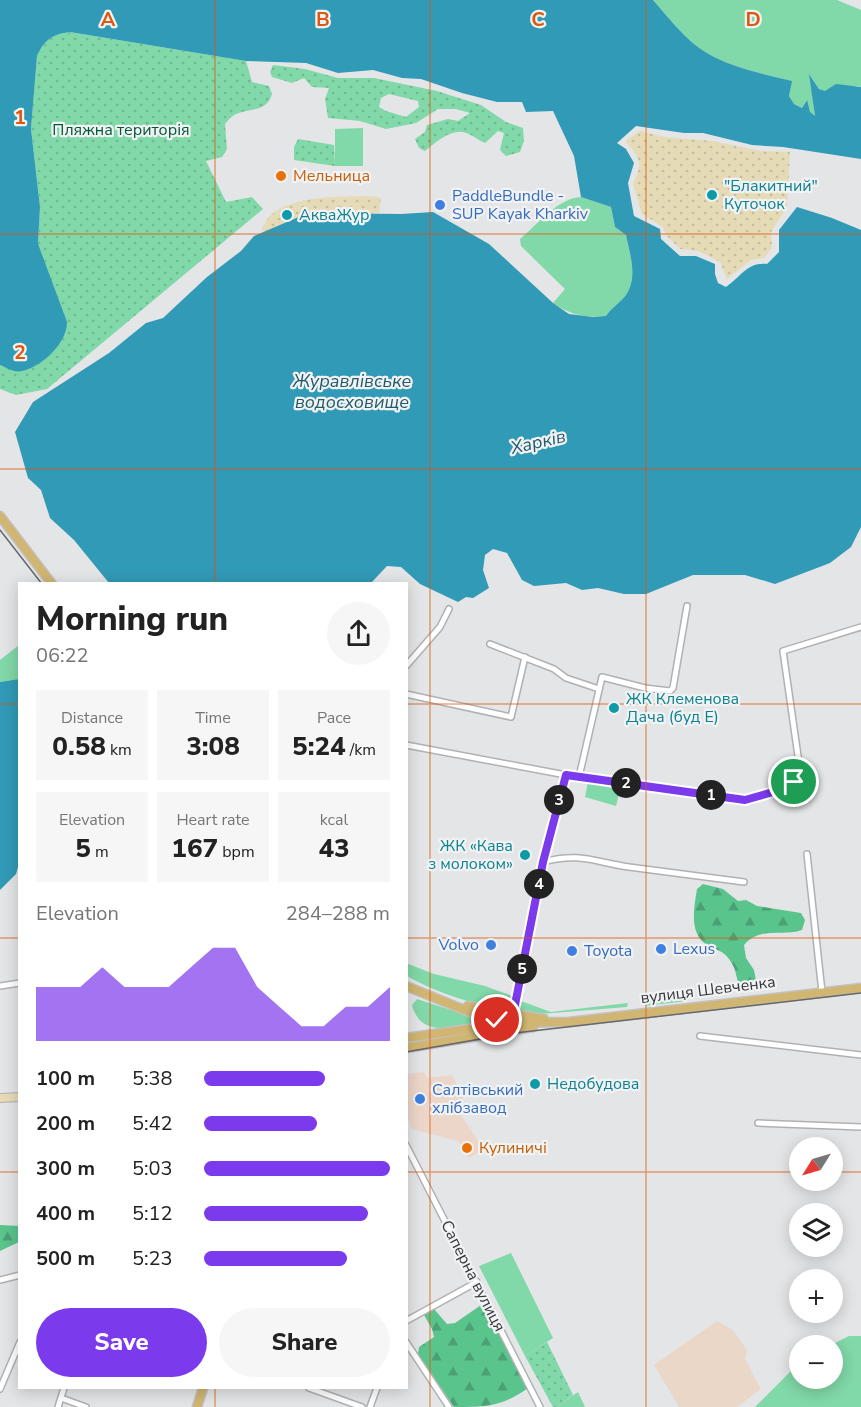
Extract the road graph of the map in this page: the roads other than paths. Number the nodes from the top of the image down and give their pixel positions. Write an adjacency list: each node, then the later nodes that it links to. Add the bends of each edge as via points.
1 (0, 516): 2 (main road)
2 (50, 582)
3 (687, 606): 9 (street, via 673,688 666,692 602,677)
4 (449, 609): 8 (street, via 440,627)
5 (861, 627): 13 (street, via 783,651 801,777 787,787 745,800)
6 (490, 644): 7 (street)
7 (525, 657): 9 (street, via 566,678); 10 (street, via 511,717)
8 (408, 664)
9 (599, 689): 13 (street)
10 (408, 694)
11 (408, 745): 12 (street)
12 (566, 775): 13 (street); 15 (street)
13 (579, 777)
14 (807, 854): 21 (street)
15 (543, 862): 16 (street, via 577,856); 24 (street)
16 (744, 882)
17 (18, 983): 18 (street)
18 (0, 986)
19 (408, 987): 22 (main road)
20 (861, 988): 21 (main road, вулиця Шевченка)
21 (822, 992): 25 (main road, вулиця Шевченка)
22 (436, 999): 23 (main road); 24 (main road)
23 (477, 1014): 24 (main road); 27 (main road)
24 (512, 1019): 25 (main road, вулиця Шевченка); 26 (main road); 27 (main road, via 506,1028)
25 (559, 1022): 26 (main road, вулиця Шевченка)
26 (539, 1026): 27 (main road, вулиця Шевченка)
27 (478, 1031): 29 (main road, вулиця Шевченка); 30 (main road, вулиця Шевченка)
28 (700, 1036): 31 (street)
29 (408, 1038)
30 (408, 1048)
31 (861, 1055)
32 (18, 1097): 33 (main road)
33 (0, 1098)
34 (758, 1123): 35 (street)
35 (861, 1127)
36 (408, 1149): 39 (street, Саперна вулиця)
37 (18, 1276): 38 (street)
38 (0, 1280)
39 (477, 1282): 40 (street); 55 (street, Саперна вулиця)
40 (408, 1320)
41 (408, 1345): 54 (street)
42 (18, 1346): 43 (street)
43 (0, 1389)
44 (64, 1389): 48 (street)
45 (203, 1389): 51 (main road)
46 (312, 1389): 52 (street)
47 (376, 1389): 53 (street)
48 (61, 1398): 49 (street); 50 (street)
49 (58, 1407)
50 (87, 1407)
51 (196, 1407)
52 (362, 1407)
53 (370, 1407)
54 (449, 1407)
55 (540, 1407)

